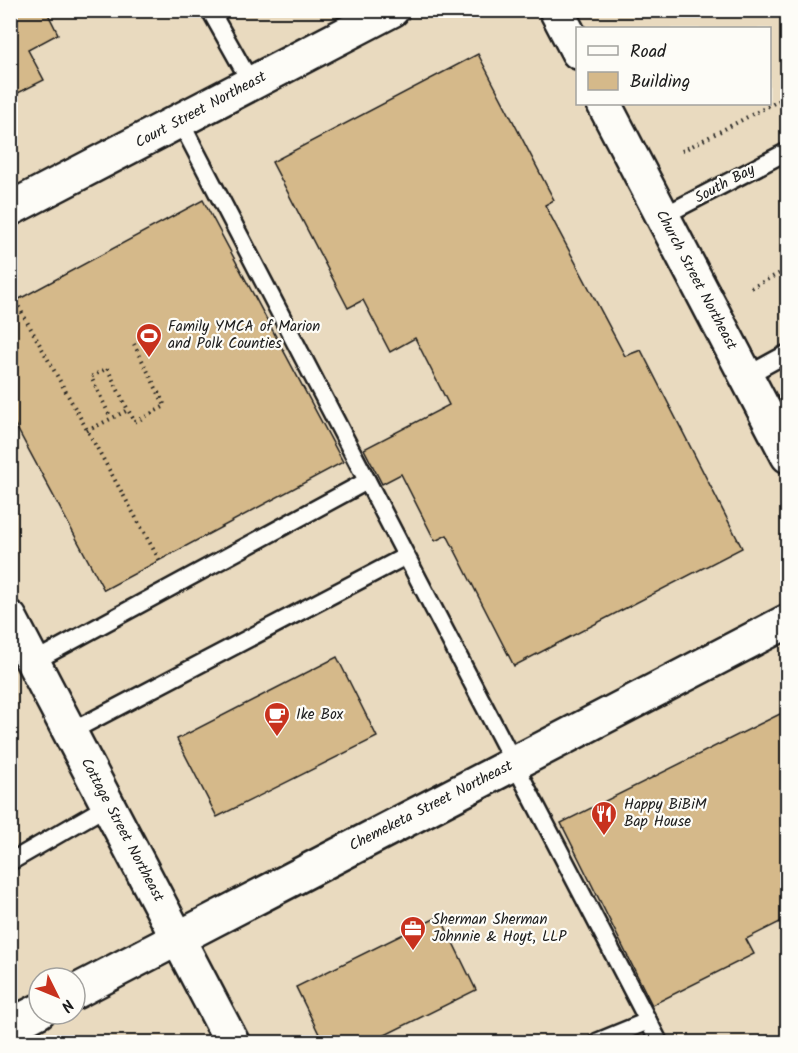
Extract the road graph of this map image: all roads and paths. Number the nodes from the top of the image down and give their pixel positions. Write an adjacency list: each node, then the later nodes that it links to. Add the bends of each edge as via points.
1 (210, 10): 5 (lane)
2 (392, 10): 5 (street, Court Street Northeast)
3 (556, 10): 4 (street)
4 (576, 48)
5 (251, 83): 10 (street, Court Street Northeast)
6 (788, 96): 8 (path)
7 (605, 105): 14 (street, Church Street Northeast)
8 (771, 105)
9 (771, 105): 11 (path)
10 (180, 121): 13 (street, Court Street Northeast); 25 (lane)
11 (682, 151)
12 (788, 151): 14 (lane, South Bay)
13 (10, 209)
14 (663, 216): 20 (street, Church Street Northeast)
15 (788, 269): 16 (path)
16 (751, 288)
17 (10, 291): 23 (path)
18 (134, 344): 21 (path, via 165,406 135,422)
19 (788, 353): 20 (lane)
20 (746, 375): 24 (street, Church Street Northeast)
21 (128, 410): 22 (path, via 107,368 91,377); 23 (path)
22 (109, 414)
23 (87, 431): 27 (path)
24 (788, 456)
25 (367, 481): 26 (lane); 27 (lane)
26 (406, 556): 31 (lane); 32 (lane)
27 (174, 587): 30 (lane)
28 (10, 618): 30 (street, Cottage Street Northeast)
29 (788, 621): 32 (street, Chemeketa Street Northeast)
30 (33, 662): 31 (street, Cottage Street Northeast)
31 (70, 732): 33 (street, Cottage Street Northeast)
32 (514, 763): 35 (street, Chemeketa Street Northeast); 38 (lane)
33 (109, 805): 34 (lane); 35 (street, Cottage Street Northeast)
34 (10, 862)
35 (178, 939): 36 (street, Chemeketa Street Northeast); 40 (street, Cottage Street Northeast)
36 (87, 986)
37 (27, 1017): 39 (street)
38 (648, 1021): 41 (lane); 42 (lane)
39 (10, 1026)
40 (232, 1042)
41 (597, 1042)
42 (659, 1042)

